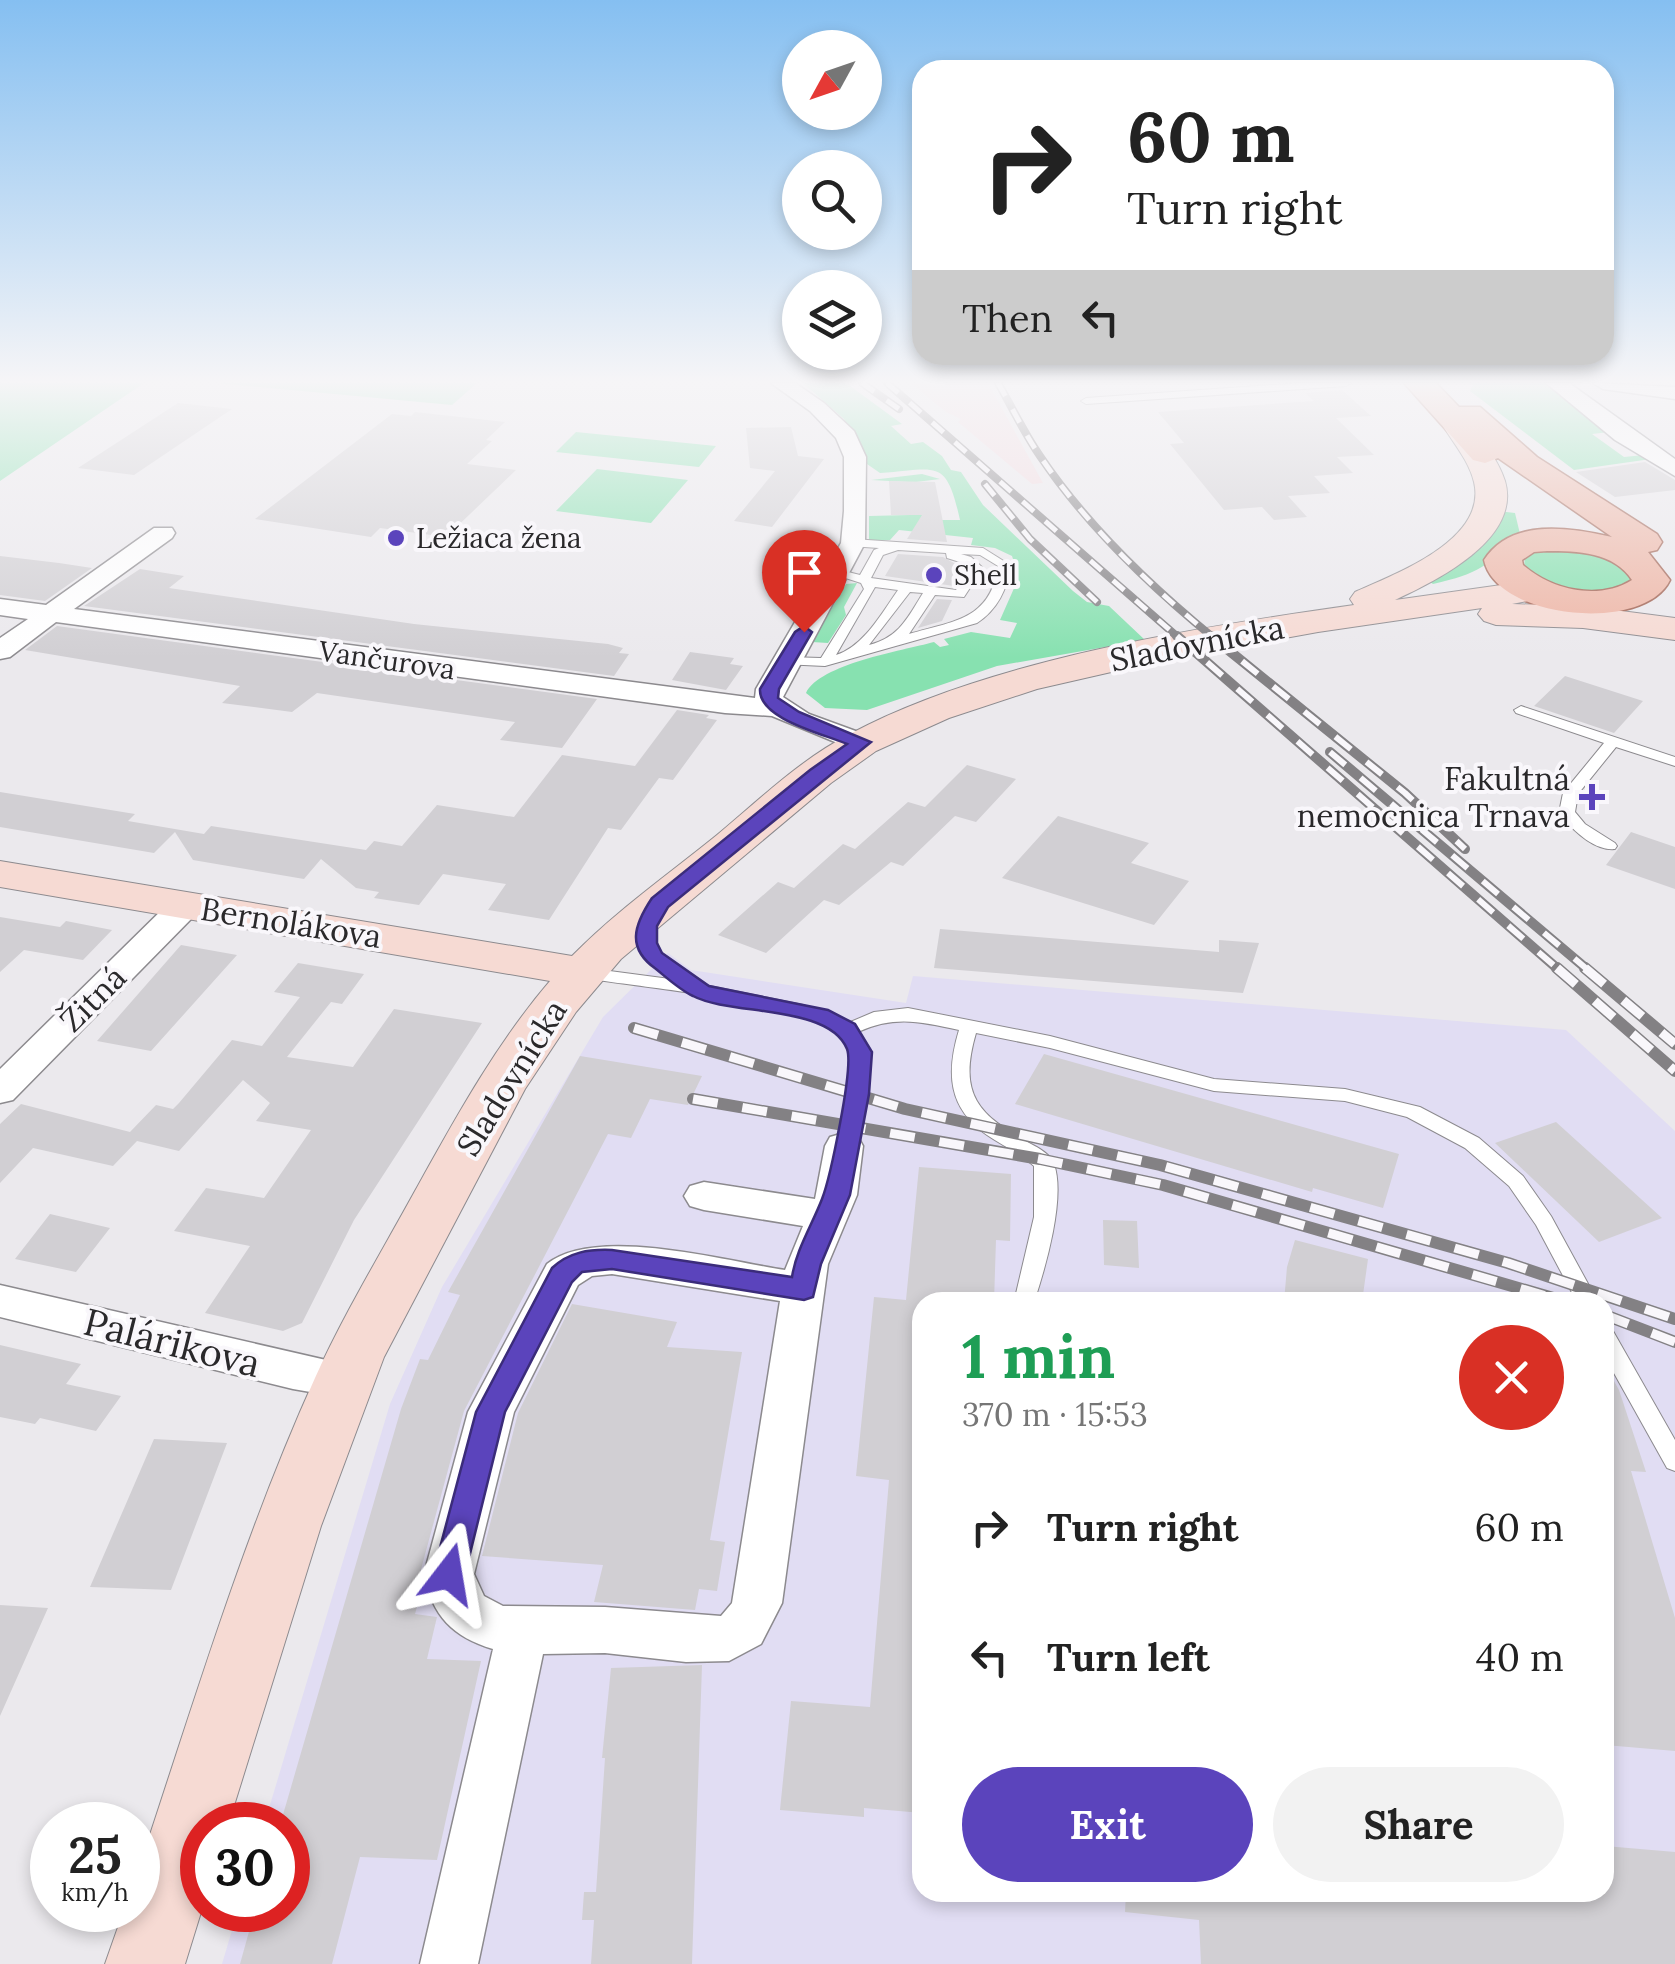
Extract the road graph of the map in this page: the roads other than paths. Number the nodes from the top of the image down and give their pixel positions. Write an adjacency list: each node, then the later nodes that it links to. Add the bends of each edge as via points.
1 (856, 475): 9 (street)
2 (1486, 475): 23 (street, via 1491,490 1478,530 1438,565)
3 (1503, 475): 7 (main road)
4 (1517, 475): 8 (main road)
5 (1537, 475): 16 (main road)
6 (163, 533): 21 (street)
7 (1532, 541): 8 (main road); 12 (main road, via 1506,552)
8 (1584, 542): 16 (main road, via 1638,562)
9 (853, 543): 10 (lane); 13 (street)
10 (904, 546): 11 (lane); 14 (lane, via 878,553)
11 (927, 548): 19 (lane, via 975,564 963,592); 22 (lane, via 983,552 1004,565 988,610)
12 (1505, 569): 17 (main road); 23 (street, Sladovnícka)
13 (836, 572): 14 (lane); 28 (street)
14 (868, 581): 15 (lane); 29 (lane, via 870,588)
15 (906, 588): 18 (lane); 27 (lane)
16 (1660, 588): 17 (main road, via 1582,601)
17 (1538, 590): 23 (street, Sladovnícka)
18 (930, 592): 19 (lane); 25 (lane, via 907,629)
19 (952, 594): 22 (lane, via 971,604)
20 (0, 607): 21 (street, Vančurova)
21 (49, 614): 26 (street); 30 (street, Vančurova)
22 (972, 620): 25 (lane)
23 (1318, 620): 24 (street, via 1526,614); 32 (street, Sladovnícka, via 1026,680)
24 (1675, 629)
25 (888, 644): 27 (lane)
26 (0, 650)
27 (852, 654): 29 (lane)
28 (788, 661): 29 (lane); 30 (street, via 770,689)
29 (825, 662)
30 (775, 708): 32 (street, Vančurova)
31 (1521, 710): 33 (lane)
32 (862, 742): 37 (street, Sladovnícka)
33 (1613, 742): 34 (lane); 35 (lane, via 1571,792 1567,813)
34 (1675, 762)
35 (1609, 846)
36 (0, 874): 38 (street, Bernolákova)
37 (660, 903): 39 (street, Sladovnícka); 40 (lane, via 646,926 646,943 653,957)
38 (186, 906): 39 (street, Bernolákova); 43 (street, Žitná)
39 (582, 972): 40 (lane); 52 (street, Sladovnícka, via 528,1044 472,1138)
40 (702, 992): 42 (lane, via 820,1015)
41 (969, 1026): 42 (lane, via 890,1014); 48 (lane, via 958,1061 968,1111 1044,1164 1040,1251); 49 (lane, via 1214,1085 1345,1095 1413,1112 1472,1143 1516,1181)
42 (847, 1030): 44 (lane, via 860,1052)
43 (0, 1091)
44 (844, 1146): 46 (street)
45 (704, 1196): 46 (street)
46 (828, 1215): 47 (street)
47 (804, 1289): 54 (street, via 749,1622 730,1638 708,1639); 54 (street, via 612,1260 573,1265 562,1276 490,1412 449,1574 453,1598 468,1615)
48 (1027, 1292)
49 (1582, 1292)
50 (0, 1301): 52 (street, Palárikova)
51 (1614, 1353): 53 (lane)
52 (344, 1380): 55 (street, Sladovnícka)
53 (1675, 1461)
54 (523, 1630): 56 (street)
55 (145, 1964)
56 (449, 1964)

